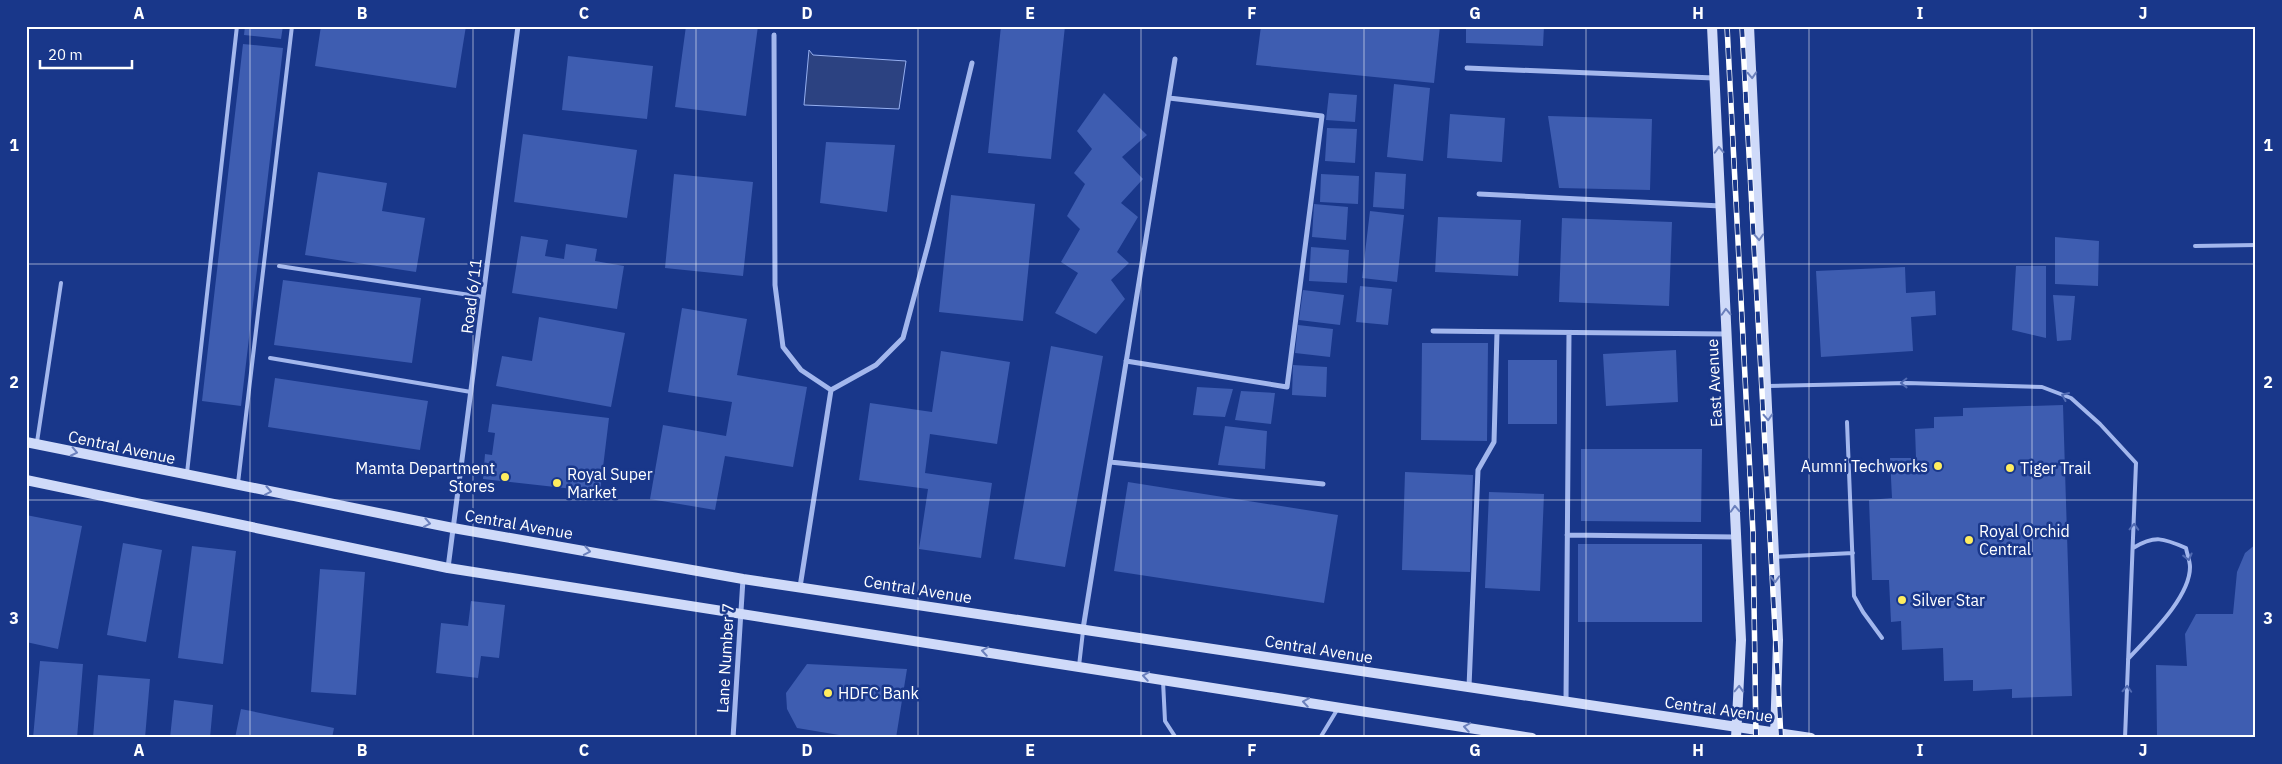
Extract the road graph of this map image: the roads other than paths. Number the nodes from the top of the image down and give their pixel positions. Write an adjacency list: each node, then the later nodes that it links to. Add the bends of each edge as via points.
1 (237, 26): 32 (lane)
2 (292, 26): 35 (lane)
3 (518, 26): 18 (street, Road 6/11)
4 (1712, 26): 10 (street, East Avenue)
5 (1749, 26): 25 (street, one-way to 25)
6 (774, 35): 26 (street, via 775,285 783,347 801,370)
7 (1175, 60): 11 (street)
8 (972, 62): 26 (street, via 903,338 876,365)
9 (1467, 68): 10 (street)
10 (1715, 78): 13 (street, East Avenue, one-way to 10)
11 (1169, 98): 24 (street); 24 (street, via 1322,116 1287,387)
12 (1479, 194): 13 (street)
13 (1721, 206): 22 (street, East Avenue, one-way to 13)
14 (2256, 244): 15 (lane)
15 (2195, 246)
16 (279, 266): 18 (lane)
17 (61, 283): 30 (lane)
18 (483, 297): 27 (street, Road 6/11)
19 (1433, 331): 20 (street)
20 (1497, 332): 21 (street); 51 (street, via 1494,442 1478,470)
21 (1569, 333): 22 (street); 37 (street)
22 (1727, 334): 38 (street, East Avenue, one-way to 22)
23 (270, 358): 27 (lane)
24 (1126, 361): 31 (street)
25 (1766, 386): 39 (lane, one-way to 25, via 2136,463 2071,398 2042,387 1907,382); 41 (street, one-way to 41)
26 (831, 390): 44 (street)
27 (471, 392): 36 (street, Road 6/11)
28 (1848, 422): 40 (lane)
29 (26, 442): 30 (street, Central Avenue)
30 (37, 445): 32 (street, Central Avenue, one-way to 32)
31 (1110, 462): 34 (street); 46 (street)
32 (187, 476): 35 (street, Central Avenue)
33 (26, 480): 42 (street)
34 (1323, 484)
35 (238, 485): 36 (street, Central Avenue, one-way to 36)
36 (454, 528): 42 (street, Road 6/11); 43 (street, Central Avenue, one-way to 43)
37 (1568, 535): 38 (street); 52 (street)
38 (1736, 537): 54 (street, East Avenue, one-way to 38, via 1741,640)
39 (2133, 548): 48 (lane); 48 (lane, one-way to 48, via 2149,538 2171,541 2186,548 2190,567 2186,588 2164,619)
40 (1853, 553): 41 (lane); 47 (lane, via 1854,596)
41 (1774, 557): 55 (street, one-way to 55, via 1778,640)
42 (448, 568): 45 (street)
43 (743, 579): 44 (street, Central Avenue); 45 (street, Lane Number 7)
44 (800, 586): 46 (street, Central Avenue)
45 (739, 614): 49 (street, one-way to 45); 56 (street, Lane Number 7)
46 (1083, 629): 49 (lane); 51 (street, Central Avenue)
47 (1882, 638)
48 (2128, 659): 61 (lane, one-way to 48)
49 (1079, 666): 50 (street, one-way to 49)
50 (1163, 679): 53 (street, one-way to 50); 57 (lane, via 1165,721)
51 (1470, 687): 52 (street, Central Avenue)
52 (1566, 702): 54 (street, Central Avenue)
53 (1338, 707): 58 (lane); 59 (street, one-way to 53)
54 (1736, 733): 55 (street, Central Avenue)
55 (1776, 735): 60 (street, Central Avenue)
56 (734, 738)
57 (1176, 738)
58 (1320, 738)
59 (1532, 738)
60 (1811, 738)
61 (2124, 738)

